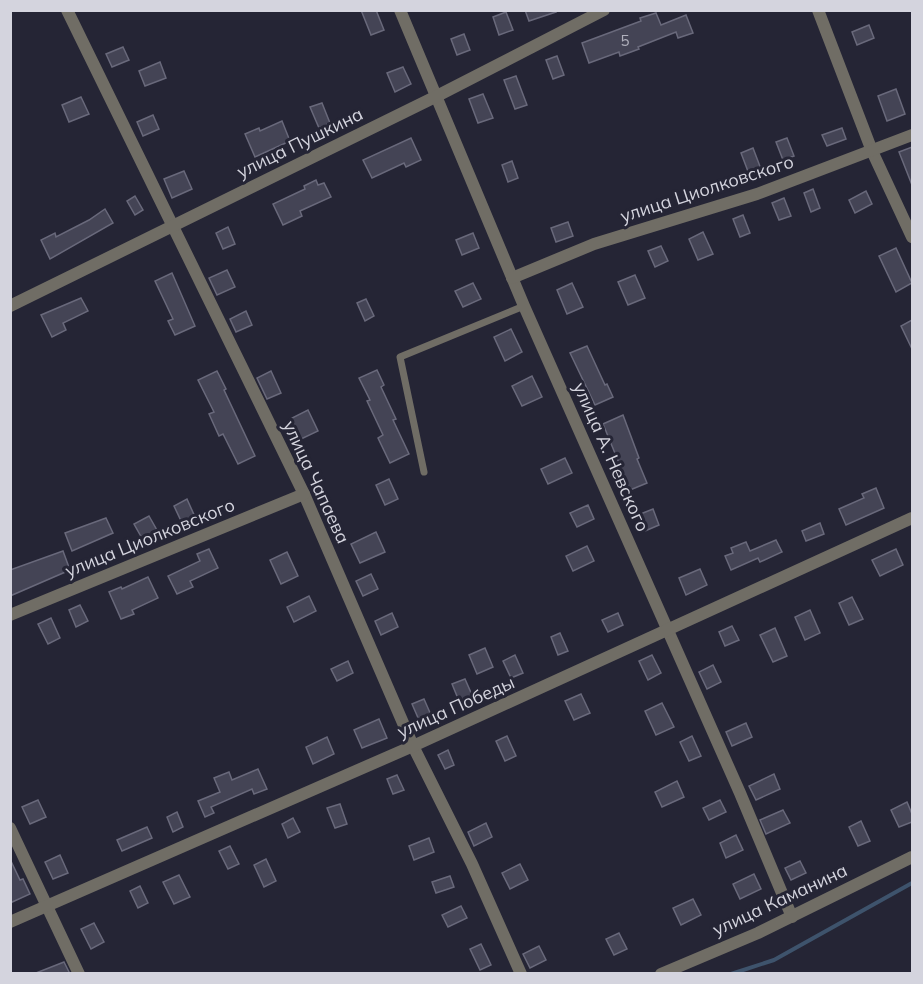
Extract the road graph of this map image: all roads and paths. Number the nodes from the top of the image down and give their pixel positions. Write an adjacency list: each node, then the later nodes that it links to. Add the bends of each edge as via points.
1 (67, 10): 8 (street, улица Чапаева)
2 (400, 10): 5 (street, улица А. Невского)
3 (604, 10): 5 (street, улица Пушкина)
4 (818, 10): 7 (street)
5 (435, 97): 8 (street, улица Пушкина); 10 (street, улица А. Невского)
6 (912, 135): 7 (street, улица Циолковского)
7 (872, 150): 9 (street); 10 (street, улица Циолковского, via 757,194 594,244)
8 (171, 227): 11 (street, улица Пушкина); 14 (street, улица Чапаева)
9 (912, 237)
10 (512, 278): 12 (street, улица А. Невского)
11 (10, 306)
12 (524, 306): 13 (lane, via 400,357); 17 (street, улица А. Невского)
13 (424, 472)
14 (304, 494): 16 (street, улица Циолковского); 18 (street, улица Чапаева)
15 (912, 518): 17 (street, улица Победы)
16 (10, 615)
17 (668, 630): 18 (street, улица Победы); 22 (street, улица А. Невского)
18 (413, 746): 21 (street, улица Победы); 25 (street, улица Чапаева)
19 (10, 828): 21 (street)
20 (912, 857): 22 (street, улица Каманина)
21 (48, 905): 23 (street, улица Победы); 24 (street)
22 (792, 917): 26 (street, улица Каманина)
23 (10, 922)
24 (79, 974)
25 (521, 974)
26 (661, 974)

